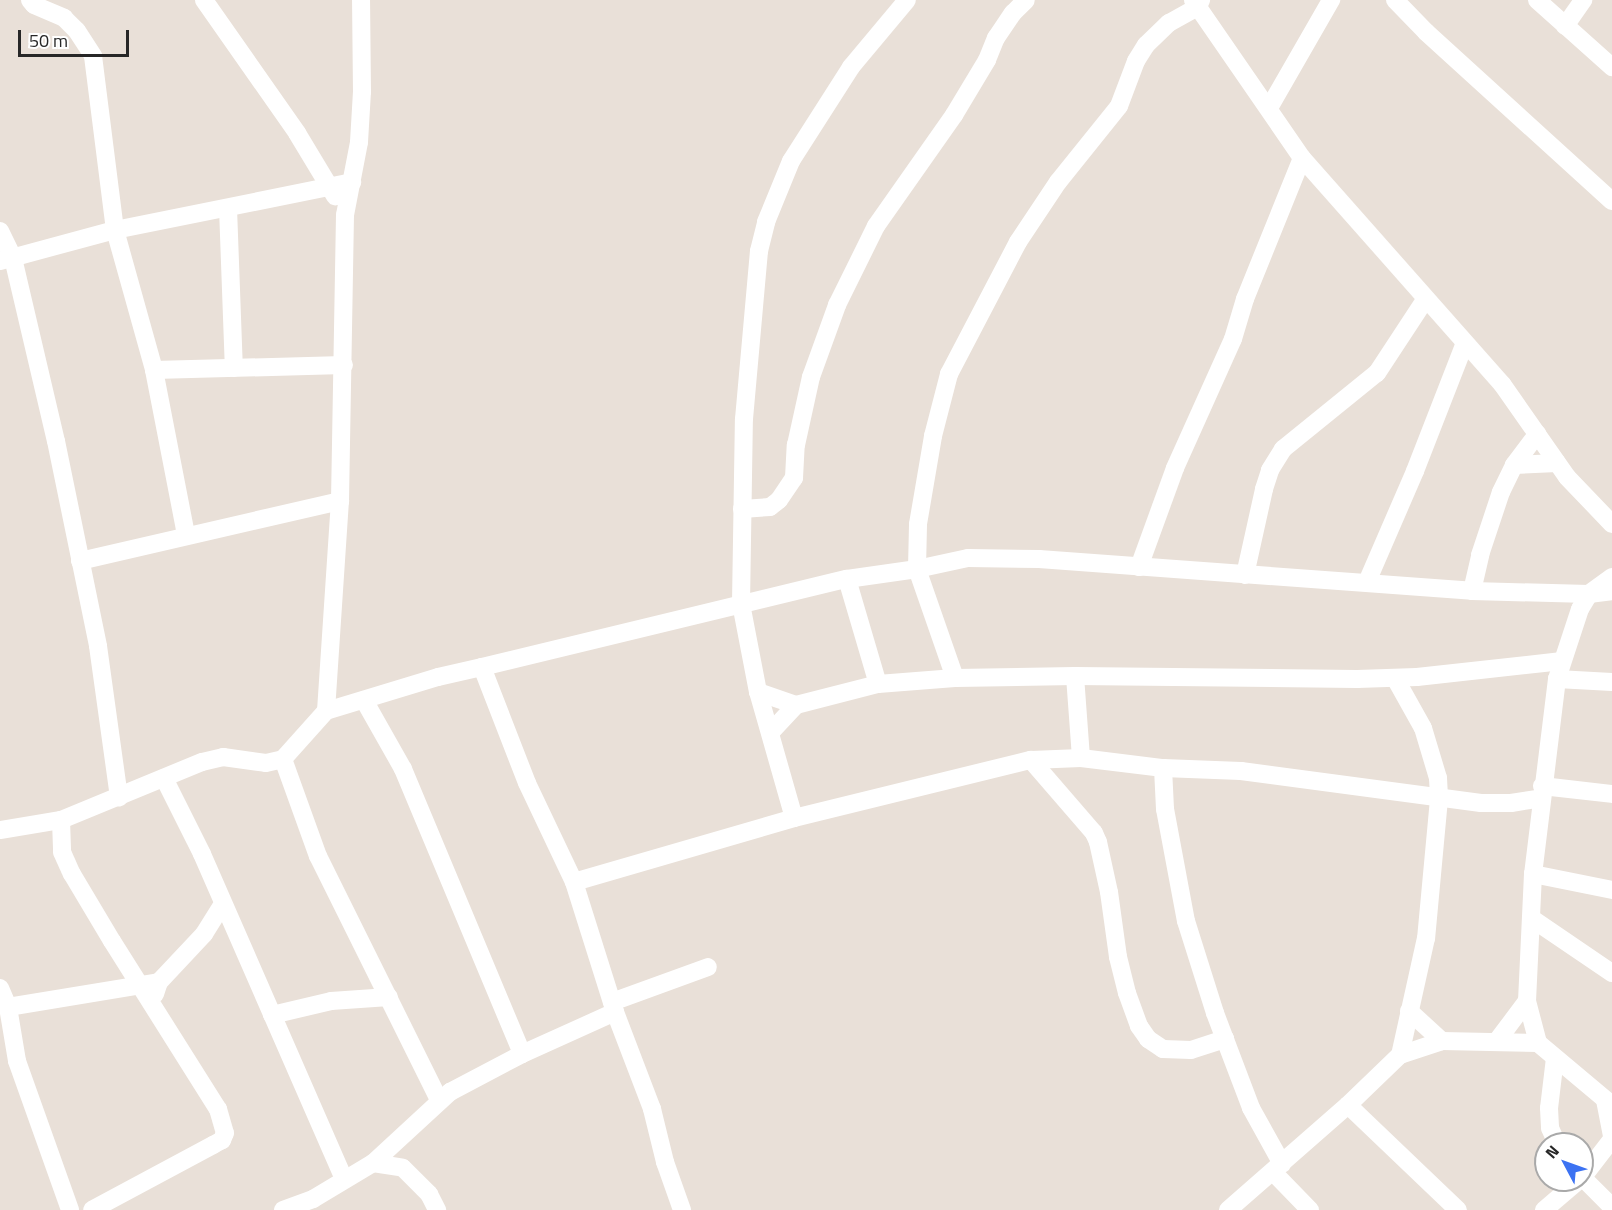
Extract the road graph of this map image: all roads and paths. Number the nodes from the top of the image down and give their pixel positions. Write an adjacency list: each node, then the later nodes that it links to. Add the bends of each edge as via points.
1 (30, 0): 20 (street, via 64,18 93,56)
2 (204, 0): 16 (street)
3 (361, 0): 15 (street, via 362,92)
4 (907, 0): 32 (street, via 825,106 791,161 766,222 750,338)
5 (1026, 0): 32 (street, via 996,38 954,115 876,226 842,296 811,377 796,445 794,478 770,507)
6 (1331, 0): 13 (street)
7 (1395, 0): 17 (street)
8 (1537, 0): 11 (street)
9 (1584, 0): 11 (street)
10 (1198, 2): 13 (street); 37 (street, via 1146,45 1119,106 1058,182 1018,242 949,374 933,436 918,524)
11 (1565, 26): 12 (street)
12 (1612, 67)
13 (1269, 108): 14 (street)
14 (1302, 158): 23 (street); 36 (street, via 1245,299 1233,339 1175,468)
15 (352, 182): 16 (street); 19 (street)
16 (330, 187): 18 (street); 19 (street)
17 (1612, 201)
18 (228, 208): 20 (street); 26 (street)
19 (345, 215): 25 (street)
20 (115, 230): 22 (street); 27 (street)
21 (0, 231): 22 (street)
22 (6, 260): 35 (street, via 37,355)
23 (1425, 300): 24 (street); 38 (street, via 1377,373 1283,449 1264,489)
24 (1465, 343): 28 (street, via 1502,384); 41 (street)
25 (344, 365): 26 (street); 31 (street)
26 (234, 368): 27 (street)
27 (154, 370): 34 (street)
28 (1537, 434): 29 (street); 30 (street)
29 (1557, 463): 30 (street); 33 (street)
30 (1514, 465): 42 (street, via 1490,522)
31 (340, 501): 34 (street); 57 (street)
32 (742, 509): 45 (street)
33 (1612, 524)
34 (186, 535): 35 (street)
35 (80, 561): 66 (street, via 98,646)
36 (1138, 567): 37 (street, via 968,558); 38 (street)
37 (917, 569): 40 (street); 49 (street)
38 (1245, 575): 41 (street)
39 (1612, 577): 44 (street)
40 (847, 579): 45 (street); 53 (street)
41 (1367, 582): 42 (street)
42 (1472, 591): 44 (street)
43 (1612, 591): 44 (street)
44 (1589, 594): 46 (street, via 1572,627)
45 (741, 604): 47 (street); 54 (street)
46 (1562, 661): 50 (street); 51 (street)
47 (482, 667): 55 (street); 72 (street, via 527,783)
48 (1075, 676): 49 (street); 50 (street); 59 (street)
49 (956, 678): 53 (street)
50 (1395, 678): 67 (street, via 1423,728 1438,778)
51 (1557, 679): 52 (street); 64 (street)
52 (1612, 682)
53 (878, 684): 56 (street)
54 (758, 692): 56 (street); 58 (street)
55 (364, 700): 57 (street); 92 (street, via 403,768)
56 (796, 705): 58 (street)
57 (326, 711): 60 (street)
58 (771, 732): 68 (street)
59 (1080, 758): 61 (street); 62 (street)
60 (283, 759): 63 (street, via 266,763 223,758); 82 (street, via 318,856)
61 (1031, 760): 68 (street); 88 (street, via 1098,842 1120,966 1138,1026 1163,1049 1191,1050)
62 (1163, 768): 67 (street, via 1241,771); 88 (street, via 1165,809 1184,912)
63 (164, 778): 66 (street); 74 (street)
64 (1542, 792): 65 (street); 67 (street, via 1511,803); 71 (street)
65 (1612, 794)
66 (119, 798): 69 (street)
67 (1439, 799): 86 (street, via 1426,938)
68 (794, 818): 72 (street)
69 (62, 820): 70 (street); 80 (street, via 62,852 72,874 112,942)
70 (0, 830)
71 (1533, 874): 73 (street); 75 (street)
72 (574, 882): 85 (street)
73 (1612, 890)
74 (223, 903): 76 (street); 77 (street)
75 (1531, 918): 79 (street); 83 (street)
76 (235, 932): 77 (street); 87 (street)
77 (204, 934): 80 (street)
78 (708, 967): 85 (street)
79 (1612, 973)
80 (150, 984): 84 (street); 111 (street, via 152,1003 218,1109 225,1133 222,1140)
81 (0, 988): 84 (street)
82 (388, 998): 87 (street, via 331,1001); 96 (street)
83 (1527, 1001): 90 (street); 91 (street)
84 (8, 1007): 94 (street)
85 (613, 1007): 92 (street); 114 (street, via 651,1109 664,1162)
86 (1409, 1011): 89 (street); 93 (street)
87 (272, 1015): 106 (street)
88 (1225, 1039): 105 (street)
89 (1442, 1041): 90 (street); 93 (street)
90 (1497, 1041): 91 (street)
91 (1538, 1043): 95 (street)
92 (522, 1054): 96 (street)
93 (1400, 1055): 98 (street)
94 (8, 1058): 110 (street)
95 (1555, 1058): 97 (street); 99 (street, via 1549,1108)
96 (439, 1100): 101 (street)
97 (1608, 1102): 100 (street)
98 (1348, 1106): 105 (street); 117 (street)
99 (1552, 1132)
100 (1612, 1137): 102 (street)
101 (401, 1138): 103 (street); 104 (street)
102 (1594, 1161)
103 (373, 1163): 104 (street); 106 (street)
104 (403, 1168): 113 (street, via 429,1194)
105 (1277, 1168): 115 (street); 116 (street)
106 (344, 1179): 112 (street, via 313,1199)
107 (1594, 1190): 109 (street)
108 (1565, 1192): 118 (street)
109 (1612, 1207)
110 (70, 1210)
111 (92, 1210)
112 (283, 1210)
113 (437, 1210)
114 (682, 1210)
115 (1228, 1210)
116 (1310, 1210)
117 (1458, 1210)
118 (1544, 1210)

